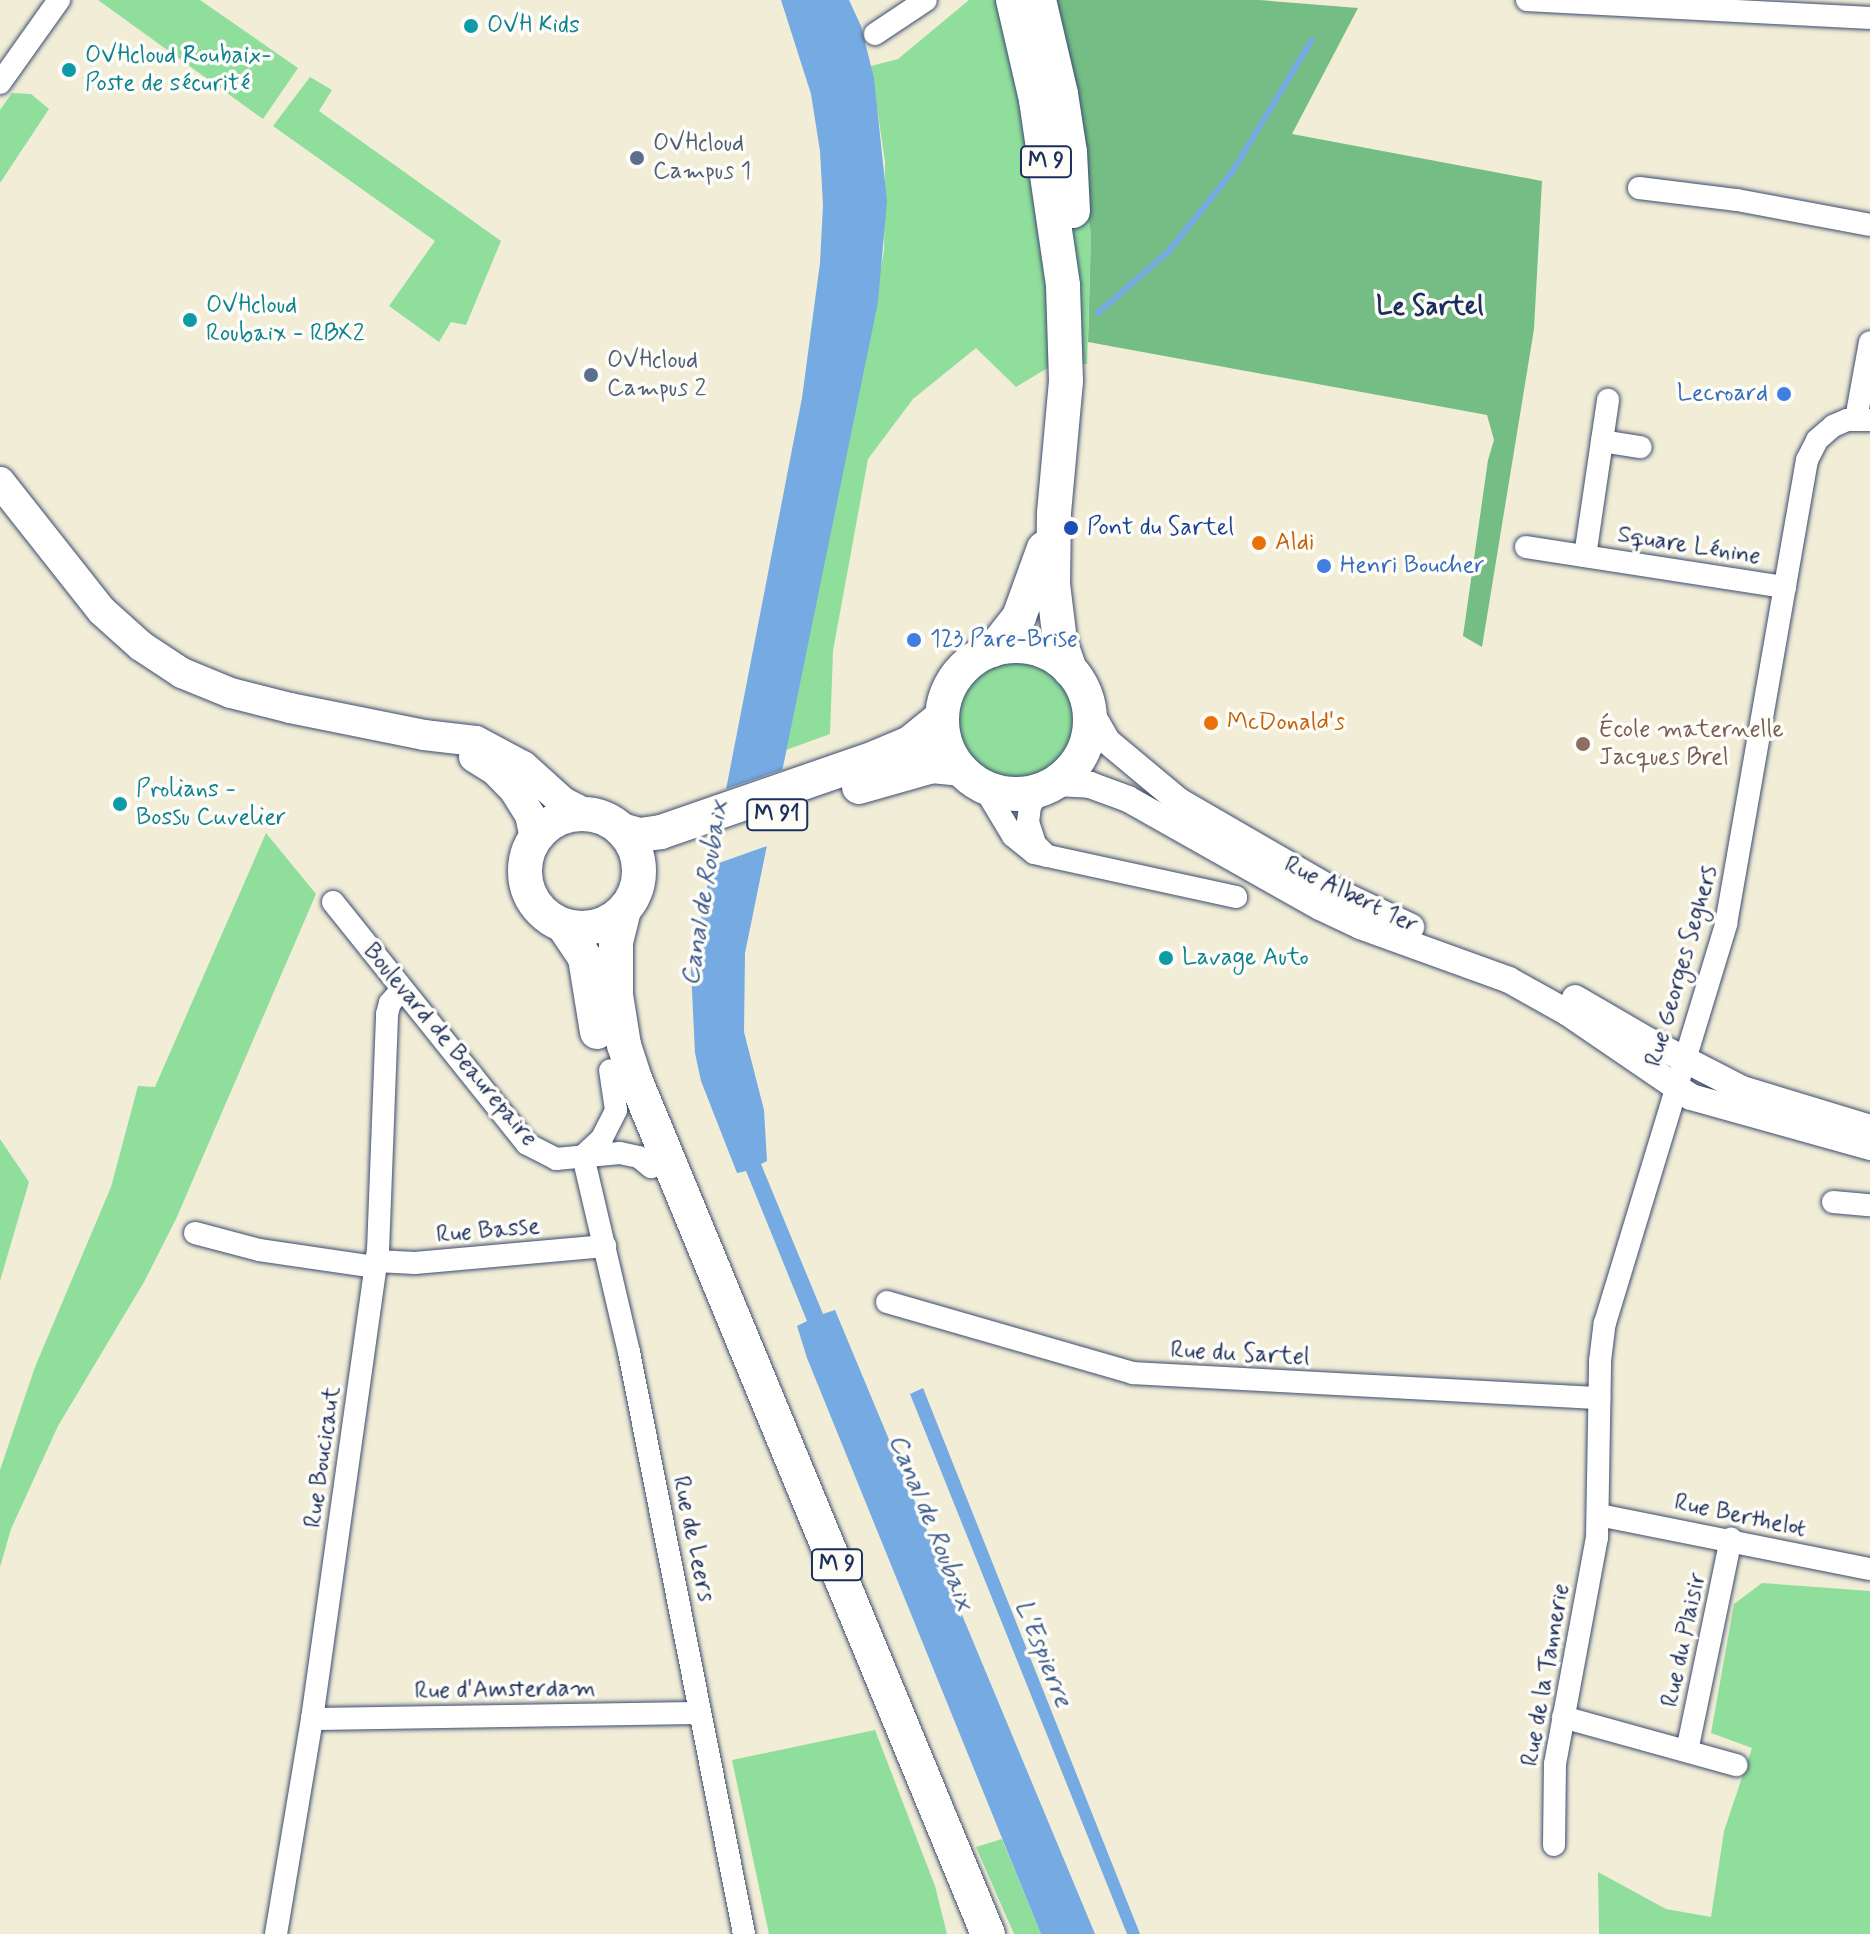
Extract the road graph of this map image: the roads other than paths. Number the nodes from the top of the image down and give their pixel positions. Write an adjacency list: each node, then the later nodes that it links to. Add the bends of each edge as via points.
1 (59, 0): 9 (street)
2 (926, 0): 8 (street)
3 (1013, 0): 12 (main road, M 9, via 1046,158)
4 (1039, 0): 12 (main road, M 9, via 1061,94 1071,172)
5 (1527, 0): 6 (street)
6 (1592, 2): 7 (street)
7 (1870, 18)
8 (875, 34)
9 (0, 83)
10 (1639, 188): 11 (street, via 1728,198)
11 (1870, 225)
12 (1067, 327): 19 (main road, M 9)
13 (1870, 342): 15 (street)
14 (1608, 400): 16 (street, Square Lénine)
15 (1863, 420): 22 (street, Rue Georges Seghers, via 1841,422 1811,449)
16 (1602, 441): 17 (street); 21 (street, Square Lénine)
17 (1641, 447)
18 (0, 482): 27 (main road, via 102,611 182,673 231,693)
19 (1054, 513): 23 (main road, M 9, via 1025,607); 24 (main road, M 9, via 1055,616)
20 (1526, 547): 21 (street, Square Lénine)
21 (1585, 556): 22 (street, Square Lénine)
22 (1785, 587): 42 (street, Rue Georges Seghers, via 1734,886)
23 (993, 650): 24 (main road, via 1030,647); 26 (main road, via 957,676)
24 (1070, 670): 25 (main road)
25 (1090, 711): 30 (main road, via 1081,756); 42 (street, Rue Albert 1er, via 1115,748 1201,815 1351,900 1514,966)
26 (942, 717): 28 (main road, M 91); 29 (main road, via 946,745)
27 (424, 735): 31 (main road, via 465,738 490,747 523,766 569,807); 33 (main road, via 496,771 524,803)
28 (882, 767): 29 (main road, M 91, via 932,766); 34 (main road, M 91)
29 (972, 778): 30 (main road, via 1007,794); 35 (street, via 1019,843)
30 (1048, 787): 35 (street, via 1030,806 1028,822 1035,844); 44 (street, Rue Albert 1er, via 1090,785 1128,799 1320,907 1509,980 1568,1013)
31 (587, 814): 32 (main road); 33 (main road, via 554,821)
32 (622, 830): 34 (main road, M 91); 36 (main road, via 635,848)
33 (535, 838): 40 (main road, via 526,860 529,892 543,912)
34 (664, 843): 36 (main road, M 91)
35 (1051, 859): 37 (street)
36 (639, 877): 39 (main road)
37 (1236, 897)
38 (333, 902): 41 (street, Boulevard de Beaurepaire)
39 (624, 910): 40 (main road, via 592,927); 54 (main road, M 9, via 615,953 624,1045)
40 (563, 925): 43 (main road, M 9, via 585,958 597,1032)
41 (402, 989): 47 (street, Boulevard de Beaurepaire, via 527,1144 556,1159); 53 (street, Rue Boucicaut, via 390,1003 386,1023)
42 (1683, 1059): 44 (street, Rue Georges Seghers); 45 (street, Rue Albert 1er, via 1763,1098)
43 (610, 1070): 47 (street, via 616,1110 602,1138); 48 (main road, M 9)
44 (1675, 1087): 46 (street, Rue Albert 1er, via 1722,1108); 56 (street, Rue Georges Seghers, via 1605,1323)
45 (1870, 1128)
46 (1870, 1147)
47 (583, 1156): 48 (street, Boulevard de Beaurepaire, via 631,1155); 52 (street, Rue de Leers)
48 (651, 1167): 54 (main road, M 9, via 691,1227)
49 (1833, 1202): 50 (street)
50 (1870, 1205)
51 (195, 1233): 53 (street, Rue Basse, via 259,1250)
52 (605, 1246): 53 (street, Rue Basse); 60 (street, Rue de Leers)
53 (376, 1264): 62 (street, Rue Boucicaut)
54 (726, 1296): 65 (main road, M 9)
55 (887, 1302): 56 (street, Rue du Sartel, via 1133,1373)
56 (1599, 1398): 57 (street, Rue Georges Seghers)
57 (1599, 1515): 58 (street, Rue Berthelot); 61 (street, Rue de la Tannerie)
58 (1731, 1539): 59 (street, Rue Berthelot); 63 (street, Rue du Plaisir)
59 (1870, 1569)
60 (700, 1713): 62 (street, Rue d'Amsterdam); 68 (street, Rue de Leers)
61 (1563, 1717): 63 (street); 66 (street, Rue de la Tannerie, via 1553,1785)
62 (312, 1719): 67 (street, Rue Boucicaut)
63 (1687, 1751): 64 (street)
64 (1736, 1765)
65 (947, 1835): 69 (main road, M 9); 70 (main road, M 9)
66 (1554, 1845)
67 (276, 1934)
68 (744, 1934)
69 (972, 1934)
70 (988, 1934)

